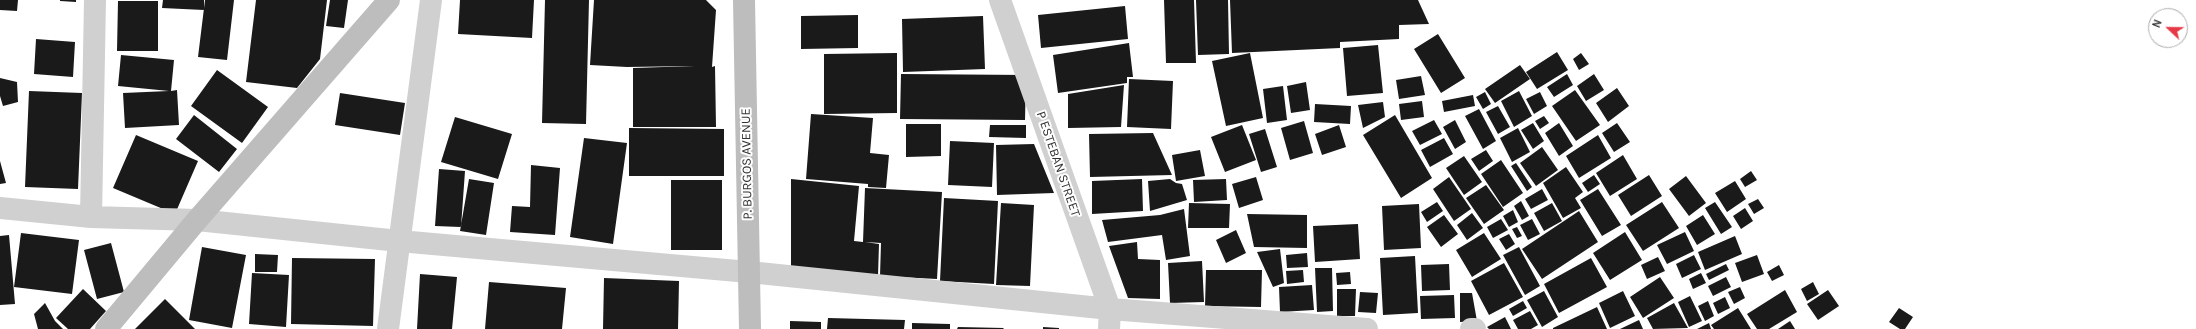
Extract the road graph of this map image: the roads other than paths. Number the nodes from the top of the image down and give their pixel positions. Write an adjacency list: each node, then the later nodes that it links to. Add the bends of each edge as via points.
1 (95, 0): 7 (street)
2 (388, 0): 8 (street)
3 (431, 0): 9 (street)
4 (744, 0): 10 (street, P. BURGOS AVENUE)
5 (1000, 0): 11 (street, P ESTEBAN STREET)
6 (0, 208): 7 (street)
7 (91, 217): 8 (street)
8 (197, 220): 9 (street); 12 (street)
9 (399, 241): 10 (street); 13 (street)
10 (749, 272): 11 (street); 14 (street, P. BURGOS AVENUE)
11 (1109, 319): 15 (street)
12 (106, 329)
13 (388, 329)
14 (750, 329)
15 (1367, 329)
16 (1472, 329): 17 (street)
17 (1475, 329)

